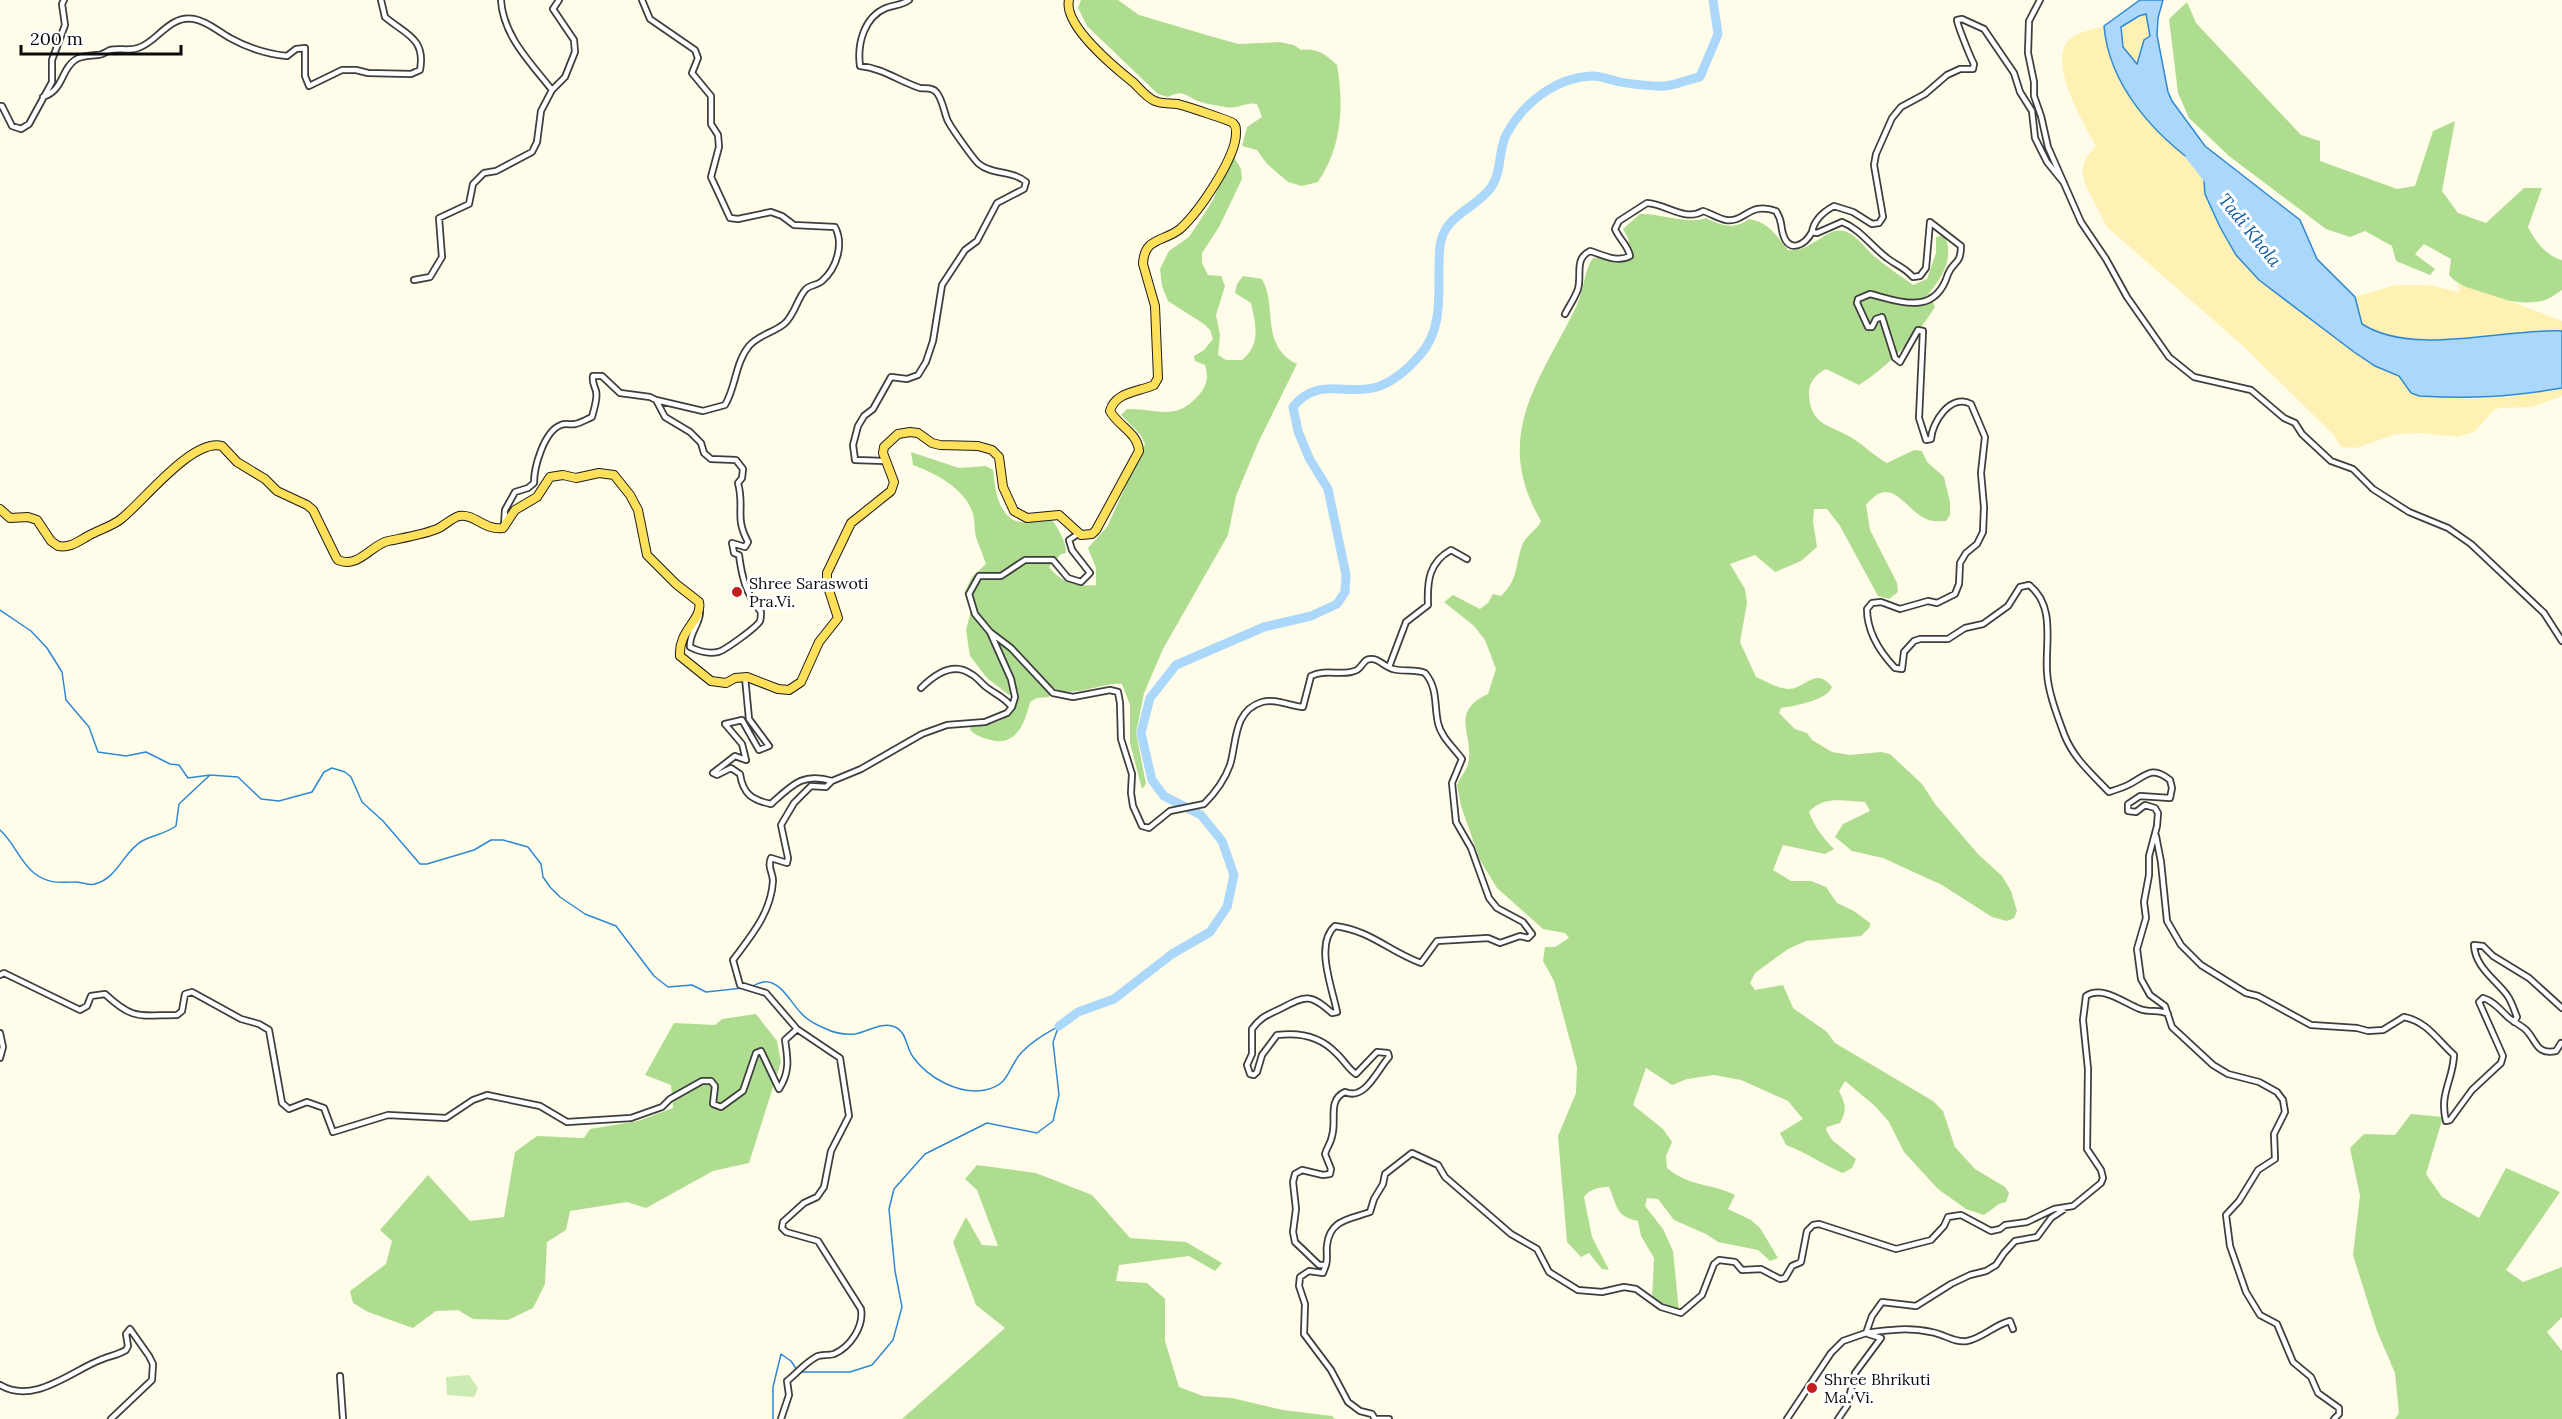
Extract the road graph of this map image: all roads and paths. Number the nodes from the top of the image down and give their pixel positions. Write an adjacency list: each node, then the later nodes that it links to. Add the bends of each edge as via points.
1 (63, 0): 10 (street, via 65,25 52,60 52,82)
2 (381, 0): 10 (street, via 385,17 416,40 422,54 420,70 411,74 368,74 342,70 309,86 304,68 305,48 287,56 270,55 214,27 186,19 161,30 139,48 111,50 73,60 57,88)
3 (501, 0): 9 (street, via 513,38)
4 (559, 0): 9 (street, via 553,9 570,31 575,52 565,77)
5 (642, 0): 16 (street, via 651,20 695,50 698,58 692,73 711,96 711,124 718,135 711,177 730,218 771,212 794,225 835,227 840,236 835,264 824,279 806,288 784,324 748,347 725,405 703,411)
6 (909, 0): 17 (street, via 871,17 860,41 860,66 932,89 948,122 979,164 1026,182 1024,189 997,203 976,241 964,250 942,285 933,341 918,375 907,379 891,377 858,426 853,445 855,460)
7 (1069, 0): 20 (main road, via 1071,18 1099,53 1155,101 1180,104 1225,119 1234,124 1236,133 1233,151 1203,204 1178,230 1145,250 1143,264 1155,306 1158,378 1154,385 1119,396 1112,403 1113,417 1136,439 1139,452 1096,530 1085,536)
8 (2040, 0): 12 (street, via 2029,21 2028,53 2034,96 2048,147)
9 (552, 90): 14 (street, via 539,117 532,152 484,173 473,184 470,204 440,218 442,257 429,277)
10 (43, 97): 11 (street, via 29,124 21,129 12,126)
11 (0, 106)
12 (2064, 183): 13 (street, via 2035,138 2032,111 2014,73 1984,29 1962,19 1956,24 1964,35 1973,69 1947,75 1901,107 1876,154 1874,165 1884,218 1872,224 1834,206 1816,220); 24 (street, via 2081,222 2169,357 2194,377 2251,390 2295,423 2331,461 2353,469 2373,489 2409,512 2448,528 2471,544 2544,613)
13 (1812, 232): 15 (street, via 1806,243 1792,245 1786,241 1776,211 1767,208 1725,220 1703,211 1696,215 1680,213 1647,203 1619,221 1615,229 1630,256 1613,259 1590,251 1583,254 1578,290); 30 (street, via 1842,222 1851,226 1913,277 1920,276 1926,268 1930,222 1961,246 1961,256 1947,281 1939,294 1928,301 1911,304 1870,294 1857,303 1868,327 1882,317 1895,358 1900,362 1918,330 1923,331 1919,418 1926,440 1931,439 1939,416 1962,400 1971,404 1986,437 1981,473 1983,532 1960,562 1955,594 1937,603 1918,603 1900,609 1872,603 1867,609 1867,625 1883,655 1895,668 1902,669 1904,652 1914,641 1948,639 1965,628 1983,624 2008,606 2020,587 2029,585 2043,605 2049,628 2047,673 2075,757 2109,792 2129,785 2142,774 2155,772 2170,780 2170,798 2140,796 2128,804 2128,811 2136,812 2145,805 2155,808)
14 (414, 280)
15 (1565, 314)
16 (656, 400): 19 (street, via 620,393 602,376 593,376 596,402 592,417 560,425 550,433 534,471 534,483 515,492 505,510); 22 (street, via 665,417 690,432 711,459 736,460 743,469 738,483 739,520 748,542 745,547 732,543 734,553 739,555 747,591 761,612 760,622 724,650 700,652 690,647 689,639)
17 (885, 461): 20 (main road, via 884,447 898,434 910,432 940,445 986,448 999,457 1004,487 1018,515 1027,518 1059,514); 26 (main road, via 893,487 851,523 843,536 827,573 838,618 819,642 801,682 782,690)
18 (0, 509): 19 (main road, via 10,518 37,520 58,546 73,545 117,522 170,472 211,444 222,446 277,491 313,510 342,562 353,561 378,544 433,531 459,516 490,528)
19 (503, 528): 22 (main road, via 515,510 537,497 550,477 614,475 638,510 647,555 699,602)
20 (1078, 534): 23 (street, via 1069,540 1072,550 1090,573 1081,582 1068,578 1053,560 1025,560 1001,576 979,576 969,594 975,614)
21 (1467, 559): 25 (street, via 1451,550 1435,562 1428,584 1428,605 1406,622)
22 (700, 613): 26 (main road, via 681,640 680,656 711,681 726,683)
23 (990, 632): 25 (street, via 1011,648 1053,693 1072,697 1118,692 1121,739 1132,774 1133,806 1142,826 1149,828 1170,811 1204,804 1212,796 1230,765 1245,711 1263,702 1303,707 1314,674 1357,670 1368,659); 28 (street, via 1011,679 1015,697)
24 (2562, 641)
25 (1389, 667): 40 (street, via 1419,670 1431,680 1438,724 1462,759 1452,783 1456,822 1471,848 1490,898 1497,908 1523,922 1532,934 1500,943 1488,938 1437,941 1421,963 1358,930 1335,926 1326,939 1327,978 1337,1012 1332,1013 1320,1002 1294,1000 1265,1014 1252,1029 1252,1054 1247,1065 1254,1075 1262,1055 1277,1035 1310,1036 1333,1049 1356,1074 1377,1052 1388,1053 1367,1088 1340,1094 1334,1102 1333,1135 1326,1154 1330,1174 1302,1170 1295,1173 1295,1242 1313,1261)
26 (745, 677): 29 (street, via 749,719 769,747 759,750 742,720 725,724 742,744 746,760 735,756 713,773 731,768 740,774 742,784 755,800 771,804 804,779 817,776)
27 (921, 688): 28 (street, via 940,671 959,669 969,672)
28 (1012, 707): 29 (street, via 1007,714 985,722 947,725 922,734)
29 (832, 781): 35 (street, via 826,787 811,786 794,803 781,825 787,863 771,858 773,881 762,921 733,960 740,985 766,993)
30 (2155, 834): 33 (street, via 2144,902 2146,918 2137,949 2141,980); 34 (street, via 2167,921 2181,945 2201,965 2246,993 2311,1025 2368,1031 2384,1030 2404,1017 2415,1019 2431,1030 2454,1056 2444,1099 2446,1121 2501,1063 2503,1056 2480,1002 2483,998 2490,1000)
31 (0, 975): 35 (street, via 4,973 80,1010 87,1006 91,996 105,994 133,1015 177,1015 182,1011 185,994 192,992 269,1030 282,1102 288,1109 308,1102 324,1108 333,1132 388,1115 446,1118 487,1095 540,1106 567,1122 631,1118 662,1107 702,1081 711,1081 716,1086 713,1104 721,1107 743,1091 756,1053 761,1051 779,1089 789,1067 785,1040)
32 (2562, 1008): 34 (street, via 2529,978 2483,946 2474,945 2488,977 2513,1006 2517,1017)
33 (2168, 1014): 39 (street, via 2140,1009 2105,993 2086,996 2083,1020 2088,1069 2087,1149 2103,1178 2073,1206); 51 (street, via 2172,1027 2213,1065 2270,1087 2283,1100 2285,1112 2274,1134 2275,1159 2258,1170 2226,1215 2230,1246 2246,1292 2260,1315 2277,1324 2293,1362 2311,1377 2318,1393 2339,1408)
34 (2514, 1022): 37 (street, via 2547,1053 2556,1051)
35 (797, 1029): 47 (street, via 840,1058 849,1116 831,1151 824,1187 817,1197 783,1222 782,1228 818,1241 862,1316 857,1333 845,1348 832,1355 817,1356 787,1381 789,1395)
36 (0, 1033): 38 (street)
37 (2561, 1043)
38 (0, 1058)
39 (2065, 1208): 40 (street, via 1991,1231 1954,1215 1948,1217 1932,1240 1896,1249 1813,1224 1807,1231 1801,1262 1792,1266 1785,1278 1761,1269 1742,1270 1735,1262 1719,1260 1702,1295 1681,1313 1661,1307 1636,1289 1578,1290 1549,1272 1537,1249 1511,1234 1445,1177 1438,1165 1412,1153 1384,1174 1370,1212 1353,1215 1335,1226 1327,1247); 42 (street, via 2051,1218 2037,1237 2015,1241 1996,1265 1986,1271 1951,1284 1916,1306 1882,1302)
40 (1326, 1265): 48 (street, via 1323,1273 1309,1271 1300,1277 1305,1304 1304,1334 1348,1402 1375,1419)
41 (2013, 1329): 42 (street, via 2010,1321 2001,1323 1975,1339 1962,1341 1902,1328)
42 (1866, 1333): 49 (street, via 1843,1341 1831,1353); 50 (street, via 1881,1338 1856,1373 1847,1406)
43 (340, 1376): 46 (street)
44 (0, 1385): 45 (street, via 11,1392 45,1387 126,1350 130,1329 153,1364 152,1380)
45 (111, 1419)
46 (343, 1419)
47 (781, 1419)
48 (1389, 1419)
49 (1787, 1419)
50 (1838, 1419)
51 (2334, 1419)

